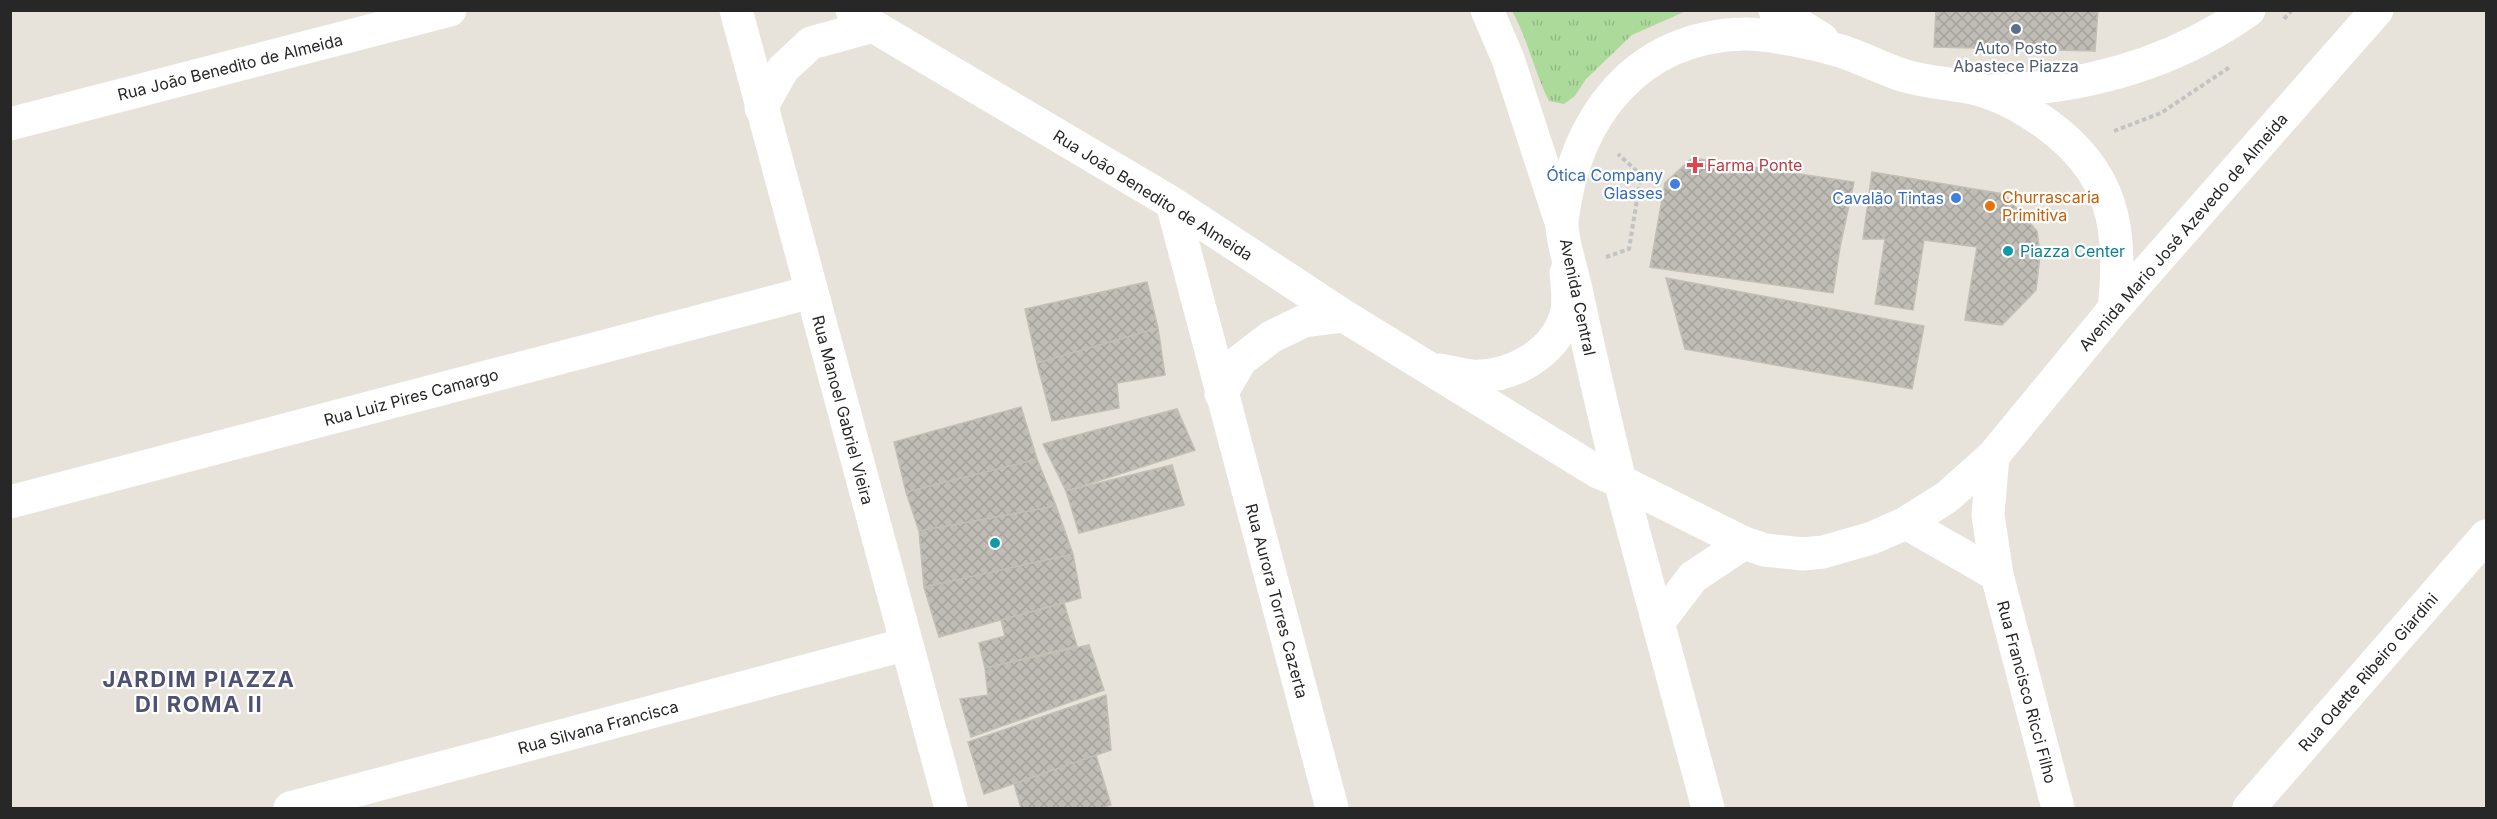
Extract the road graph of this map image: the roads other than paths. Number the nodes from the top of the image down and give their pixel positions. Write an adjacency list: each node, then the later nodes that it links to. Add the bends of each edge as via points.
1 (450, 10): 12 (street, Rua João Benedito de Almeida)
2 (736, 10): 11 (street, Rua Manoel Gabriel Vieira)
3 (836, 10): 8 (street, Rua João Benedito de Almeida)
4 (1487, 10): 14 (street, via 1508,59)
5 (1775, 10): 9 (street)
6 (2249, 10): 10 (street, via 2195,44 2161,59 2064,85)
7 (2377, 10): 16 (street, Avenida Mario José Azevedo de Almeida)
8 (862, 18): 11 (street, via 811,43 783,69); 13 (street, Rua João Benedito de Almeida)
9 (1841, 51): 10 (street, Avenida Central, via 1907,76); 14 (street, Avenida Central, via 1746,34 1720,37 1658,56 1635,71 1591,124 1573,168)
10 (1984, 91): 16 (street, Avenida Central, via 2029,112 2055,130 2095,171 2112,216 2118,277)
11 (761, 108): 15 (street, Rua Manoel Gabriel Vieira)
12 (10, 124)
13 (1172, 203): 17 (street, Rua João Benedito de Almeida); 19 (street, Rua Aurora Torres Cazerta)
14 (1562, 224): 18 (street, Rua João Benedito de Almeida, via 1567,313 1559,333 1544,350 1525,364 1502,373 1473,376); 21 (street, Avenida Central)
15 (812, 292): 22 (street, Rua Luiz Pires Camargo); 28 (street, Rua Manoel Gabriel Vieira)
16 (2114, 309): 20 (street, Avenida Mario José Azevedo de Almeida)
17 (1344, 316): 18 (street, Rua João Benedito de Almeida); 19 (street, via 1304,321 1271,337 1240,360)
18 (1430, 368): 21 (street, Rua João Benedito de Almeida, via 1598,472)
19 (1221, 394): 31 (street, Rua Aurora Torres Cazerta)
20 (1993, 456): 23 (street, via 1947,497); 26 (street, Rua Francisco Ricci Filho, via 1988,515)
21 (1620, 481): 25 (street); 27 (street, Avenida Central)
22 (10, 502)
23 (1906, 523): 25 (street, via 1823,552 1783,553); 26 (street)
24 (2487, 536): 34 (street, Rua Odette Ribeiro Giardini)
25 (1744, 543): 27 (street, via 1693,577)
26 (1997, 575): 33 (street, Rua Francisco Ricci Filho)
27 (1658, 623): 32 (street, Avenida Central)
28 (907, 644): 29 (street, Rua Silvana Francisca); 30 (street, Rua Manoel Gabriel Vieira)
29 (290, 808)
30 (951, 808)
31 (1332, 808)
32 (1708, 808)
33 (2058, 808)
34 (2249, 808)

